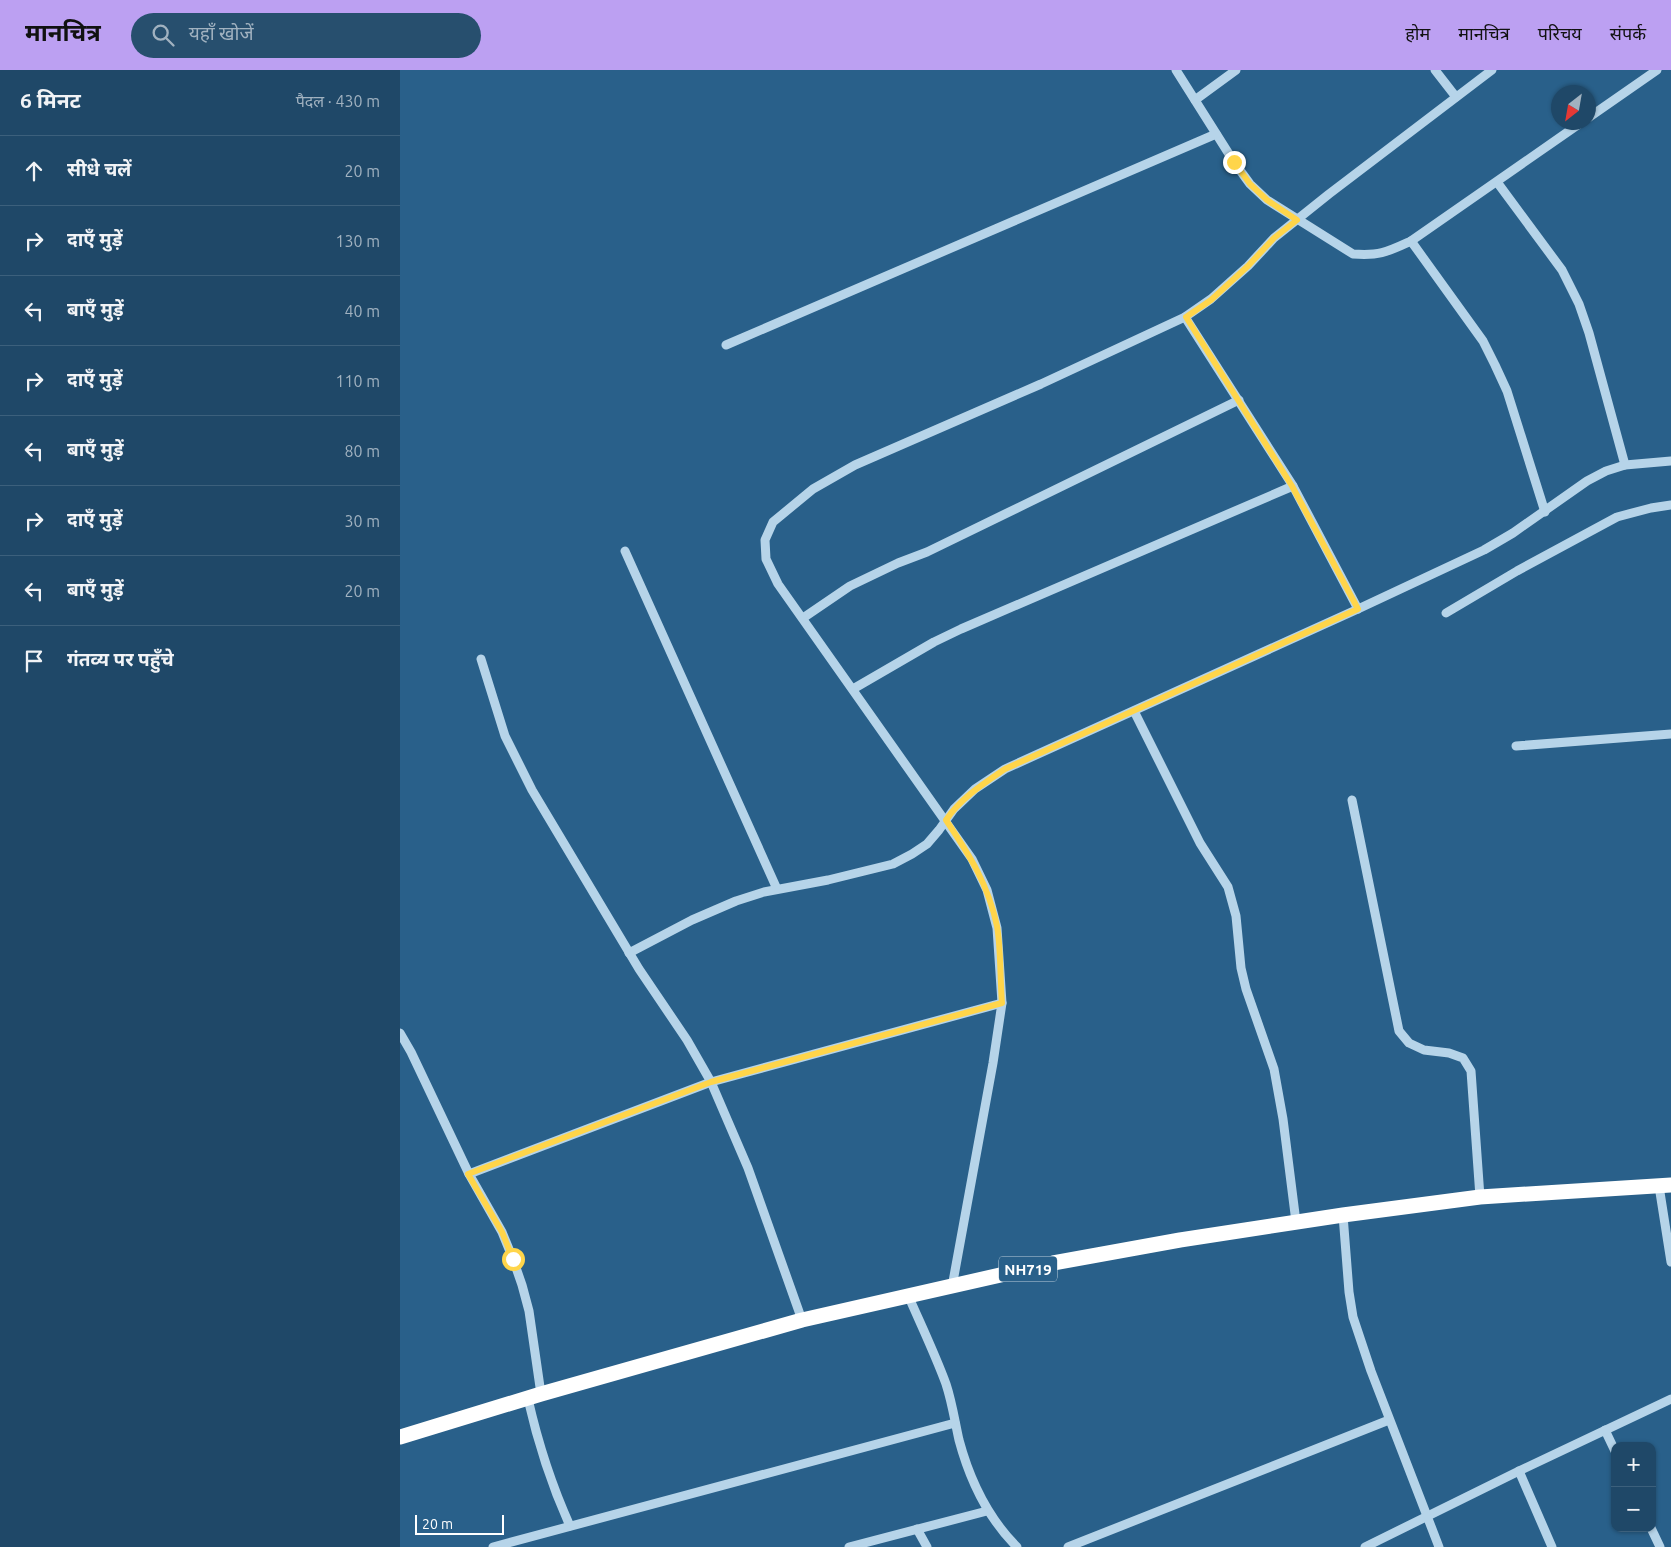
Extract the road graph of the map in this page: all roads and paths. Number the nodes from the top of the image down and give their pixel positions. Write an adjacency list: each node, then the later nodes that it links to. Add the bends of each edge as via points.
1 (1176, 70): 7 (street)
2 (1236, 70): 7 (street)
3 (1435, 70): 6 (street)
4 (1492, 70): 6 (street)
5 (1657, 70): 8 (street)
6 (1456, 97): 12 (street)
7 (1195, 100): 10 (street)
8 (1596, 112)
9 (1571, 130): 11 (street)
10 (1216, 134): 12 (street, via 1250,184); 15 (street)
11 (1497, 182): 13 (street); 18 (street, via 1562,270 1579,304)
12 (1297, 220): 13 (street, via 1353,254 1386,253); 14 (street, via 1211,300)
13 (1411, 241): 21 (street, via 1483,341 1495,365 1507,391)
14 (1186, 317): 16 (street); 25 (street, via 855,465 812,489 774,522 765,540 766,559 774,576)
15 (726, 345)
16 (1239, 400): 19 (street); 25 (street, via 927,552 850,586)
17 (1671, 461): 18 (street)
18 (1624, 465): 21 (street, via 1587,481)
19 (1292, 486): 23 (street); 27 (street, via 961,629)
20 (1671, 505): 24 (street, via 1616,517)
21 (1544, 512): 23 (street, via 1484,550)
22 (625, 551): 33 (street)
23 (1358, 609): 28 (street)
24 (1446, 613)
25 (803, 618): 27 (street)
26 (480, 659): 34 (street, via 505,736 532,790)
27 (853, 689): 32 (street)
28 (1134, 711): 32 (street, via 1005,769 976,789); 42 (street, via 1200,843 1228,887 1236,916 1246,989 1274,1069)
29 (1671, 734): 30 (street)
30 (1516, 746)
31 (1352, 800): 40 (street, via 1399,1031 1409,1043 1424,1050 1463,1058 1472,1071)
32 (946, 820): 33 (street, via 927,844 893,864); 35 (street, via 972,859 987,890 997,928)
33 (777, 889): 34 (street, via 736,901 692,920)
34 (630, 953): 37 (street)
35 (1002, 1003): 37 (street); 44 (street, via 994,1063)
36 (400, 1033): 38 (street)
37 (711, 1082): 38 (street); 46 (street, via 748,1168)
38 (468, 1174): 47 (street, via 502,1232 522,1285 528,1311)
39 (1665, 1186): 40 (highway, NH719); 43 (street)
40 (1480, 1197): 41 (highway, NH719)
41 (1343, 1214): 42 (highway, NH719); 49 (street, via 1353,1317)
42 (1296, 1222): 44 (highway, NH719, via 1053,1263)
43 (1671, 1262)
44 (952, 1287): 45 (highway, NH719)
45 (908, 1295): 46 (highway, NH719); 50 (street, via 946,1385)
46 (802, 1320): 47 (highway, NH719)
47 (534, 1396): 52 (highway, NH719); 57 (street, via 539,1446)
48 (1671, 1399): 51 (street)
49 (1389, 1420): 56 (street); 65 (street)
50 (955, 1423): 55 (street, via 972,1480); 57 (street)
51 (1605, 1430): 53 (street); 54 (street)
52 (400, 1437)
53 (1611, 1443)
54 (1520, 1470): 56 (street); 68 (street)
55 (987, 1511): 58 (street); 64 (street)
56 (1426, 1517): 66 (street); 67 (street)
57 (570, 1526): 61 (street)
58 (917, 1529): 60 (street); 63 (street)
59 (1653, 1532): 69 (street)
60 (868, 1545): 62 (street)
61 (493, 1547)
62 (849, 1547)
63 (927, 1547)
64 (1017, 1547)
65 (1068, 1547)
66 (1365, 1547)
67 (1439, 1547)
68 (1552, 1547)
69 (1660, 1547)

